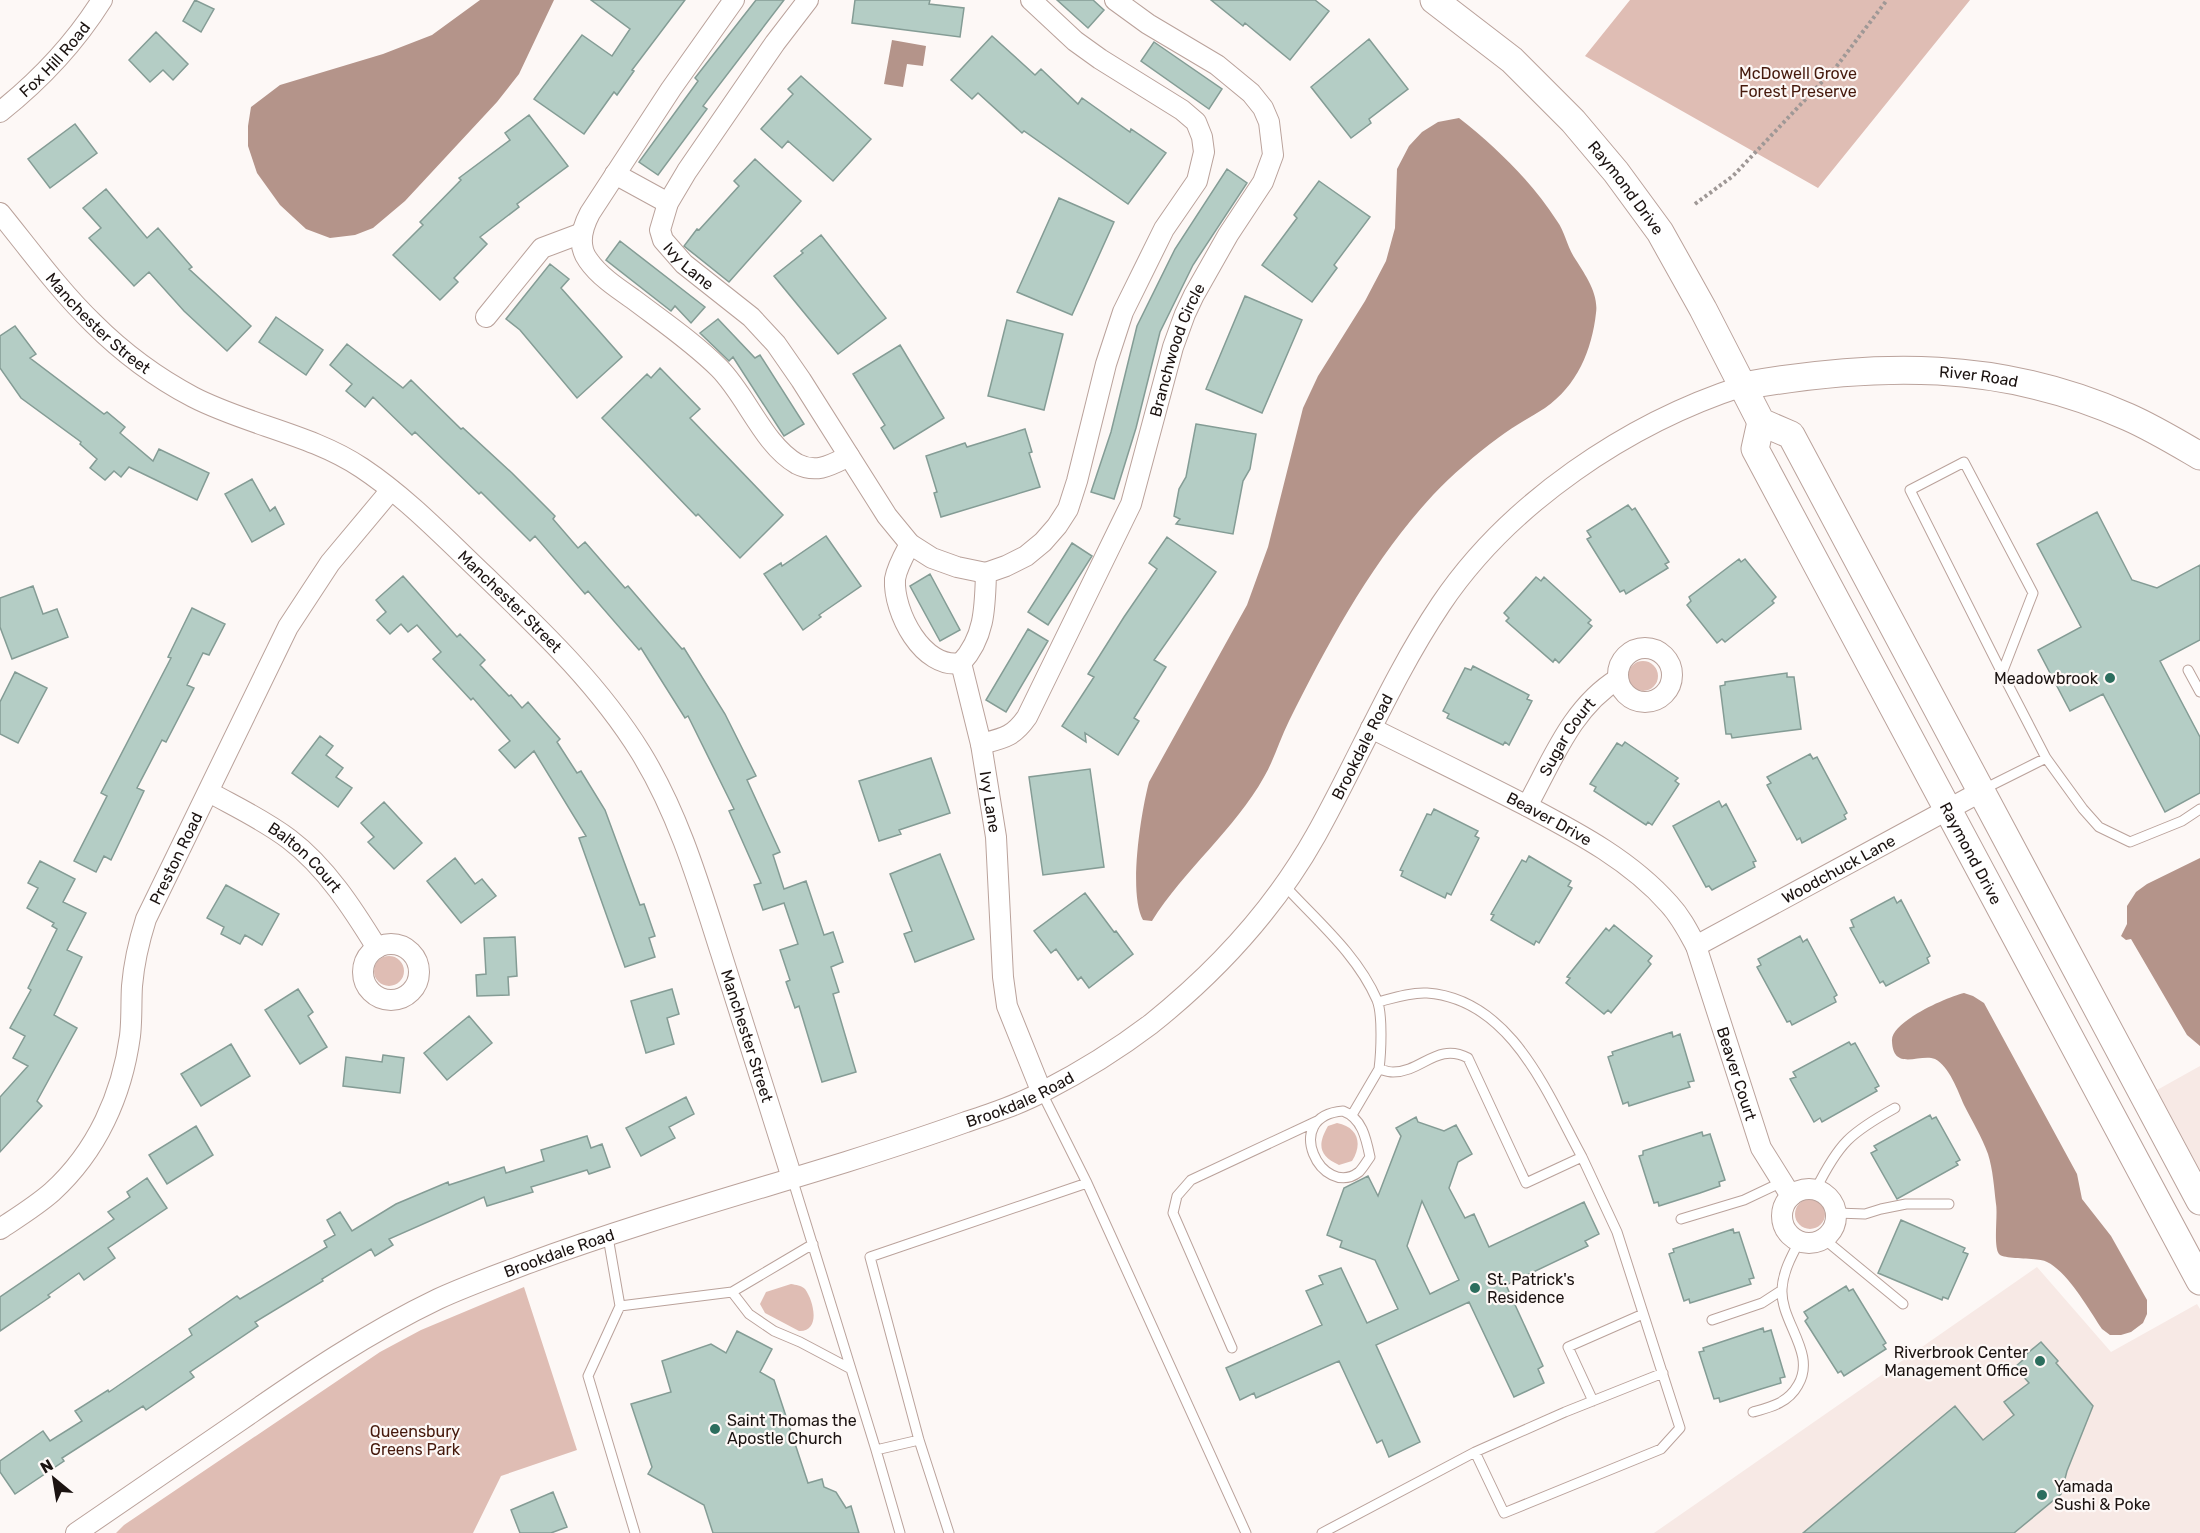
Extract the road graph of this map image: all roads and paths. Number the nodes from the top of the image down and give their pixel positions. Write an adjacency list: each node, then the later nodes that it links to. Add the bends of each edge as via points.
1 (102, 0): 8 (street, Fox Hill Road, via 64,51)
2 (734, 0): 9 (street)
3 (808, 0): 10 (street, Ivy Lane)
4 (1031, 0): 21 (street, via 1075,41 1196,122 1204,152 1197,181 1164,229 1124,312 1068,509 1043,542 1026,556)
5 (1115, 0): 28 (street, Branchwood Circle, via 1217,65 1251,93 1269,122 1273,156 1263,182 1228,235 1185,314 1131,504 1027,717 1008,737)
6 (1434, 0): 15 (street, Raymond Drive, via 1512,60 1616,172 1660,232)
7 (1887, 0): 11 (path, via 1836,68 1733,176)
8 (0, 112)
9 (615, 174): 10 (street); 13 (street)
10 (668, 203): 17 (street, Ivy Lane, via 660,230 663,240 684,264 751,317 776,344)
11 (1695, 204)
12 (0, 213): 19 (street, Manchester Street, via 72,301 152,372 195,398 349,460)
13 (582, 233): 14 (street, via 542,248); 17 (street, via 582,249 593,266 720,369 765,432 790,458 815,470)
14 (486, 317)
15 (1743, 386): 16 (street, Raymond Drive); 18 (street, River Road, via 1857,371 1914,369 1993,375 2085,400 2157,431); 27 (street, Brookdale Road, via 1685,408 1606,450 1524,511 1475,560 1442,602)
16 (1761, 422): 30 (street, via 1791,435); 33 (street, Raymond Drive, via 1755,449)
17 (849, 456): 20 (street, Ivy Lane)
18 (2200, 456)
19 (391, 490): 31 (street, Preston Road, via 330,563 288,627); 45 (street, Manchester Street, via 540,629 606,703 641,753 689,854)
20 (910, 544): 21 (street, Ivy Lane, via 932,558); 22 (street, via 896,577 898,609 910,633 935,657 951,664)
21 (986, 573): 22 (street, via 982,626 972,651)
22 (961, 663): 28 (street, Ivy Lane)
23 (2188, 670): 26 (lane)
24 (2002, 673): 24 (lane, via 2033,593 1964,462 1910,490); 29 (lane)
25 (1618, 679): 32 (street, Sugar Court, via 1582,711)
26 (2200, 692)
27 (1371, 728): 32 (street, Beaver Drive); 35 (street, Brookdale Road, via 1315,837)
28 (981, 744): 40 (street, Ivy Lane, via 996,837 1007,1006)
29 (2046, 758): 30 (lane); 34 (lane, via 2099,827 2130,842 2182,821)
30 (1982, 791): 33 (street, Woodchuck Lane); 49 (street)
31 (209, 792): 37 (street, Balton Court, via 262,820 315,863); 53 (street, Preston Road, via 146,919 132,984 130,1033 121,1083 101,1130 87,1153 53,1191)
32 (1527, 806): 36 (street, Beaver Drive, via 1630,868 1670,904)
33 (1948, 809): 36 (street, Woodchuck Lane); 58 (street, Raymond Drive)
34 (2200, 809)
35 (1284, 885): 38 (lane, via 1356,964); 40 (street, Brookdale Road, via 1239,941 1166,1011 1097,1061)
36 (1696, 946): 47 (street, Beaver Court, via 1761,1148)
37 (377, 948)
38 (1377, 1002): 39 (lane); 44 (lane, via 1426,993 1454,999 1495,1021 1537,1076)
39 (1379, 1069): 42 (lane); 44 (lane, via 1394,1072 1411,1068 1445,1052 1468,1058 1526,1183)
40 (1042, 1093): 45 (street, Brookdale Road, via 920,1139); 46 (lane)
41 (1895, 1108): 48 (lane, via 1865,1124 1846,1140)
42 (1352, 1114): 43 (lane, via 1332,1112); 43 (lane, via 1366,1139 1370,1157 1359,1172 1346,1177 1332,1176 1320,1166 1311,1149 1311,1134)
43 (1317, 1121): 65 (lane, via 1191,1180 1177,1196 1173,1213)
44 (1582, 1157): 63 (lane, via 1617,1232)
45 (792, 1178): 54 (street, Brookdale Road); 57 (lane)
46 (1087, 1183): 70 (lane, via 870,1257); 77 (lane)
47 (1786, 1189): 48 (street); 52 (lane); 56 (street, via 1782,1221 1785,1230)
48 (1816, 1190): 51 (street, via 1830,1198)
49 (2200, 1201)
50 (1949, 1204): 51 (lane, via 1906,1204 1865,1214)
51 (1837, 1213): 55 (street, via 1834,1228)
52 (1681, 1219)
53 (0, 1229)
54 (608, 1237): 62 (lane); 73 (street, Brookdale Road, via 528,1263 439,1299 360,1341)
55 (1824, 1239): 56 (street); 61 (lane)
56 (1799, 1242): 59 (lane, via 1786,1269)
57 (813, 1244): 60 (lane); 66 (lane)
58 (2200, 1281)
59 (1782, 1290): 64 (lane, via 1762,1303); 69 (lane, via 1785,1311 1804,1360 1802,1379 1793,1395 1775,1406)
60 (732, 1292): 62 (lane); 66 (lane, via 749,1314 774,1331)
61 (1903, 1304)
62 (620, 1306): 74 (lane, via 588,1376)
63 (1643, 1314): 67 (lane); 68 (lane, via 1568,1347)
64 (1712, 1320)
65 (1232, 1348)
66 (851, 1369): 71 (lane)
67 (1663, 1373): 68 (lane); 72 (lane, via 1680,1428 1660,1449 1504,1513)
68 (1593, 1401): 72 (lane)
69 (1753, 1412)
70 (919, 1440): 71 (lane); 76 (lane)
71 (876, 1450): 75 (lane)
72 (1475, 1452): 78 (lane)
73 (76, 1533)
74 (635, 1533)
75 (900, 1533)
76 (949, 1533)
77 (1246, 1533)
78 (1322, 1533)

